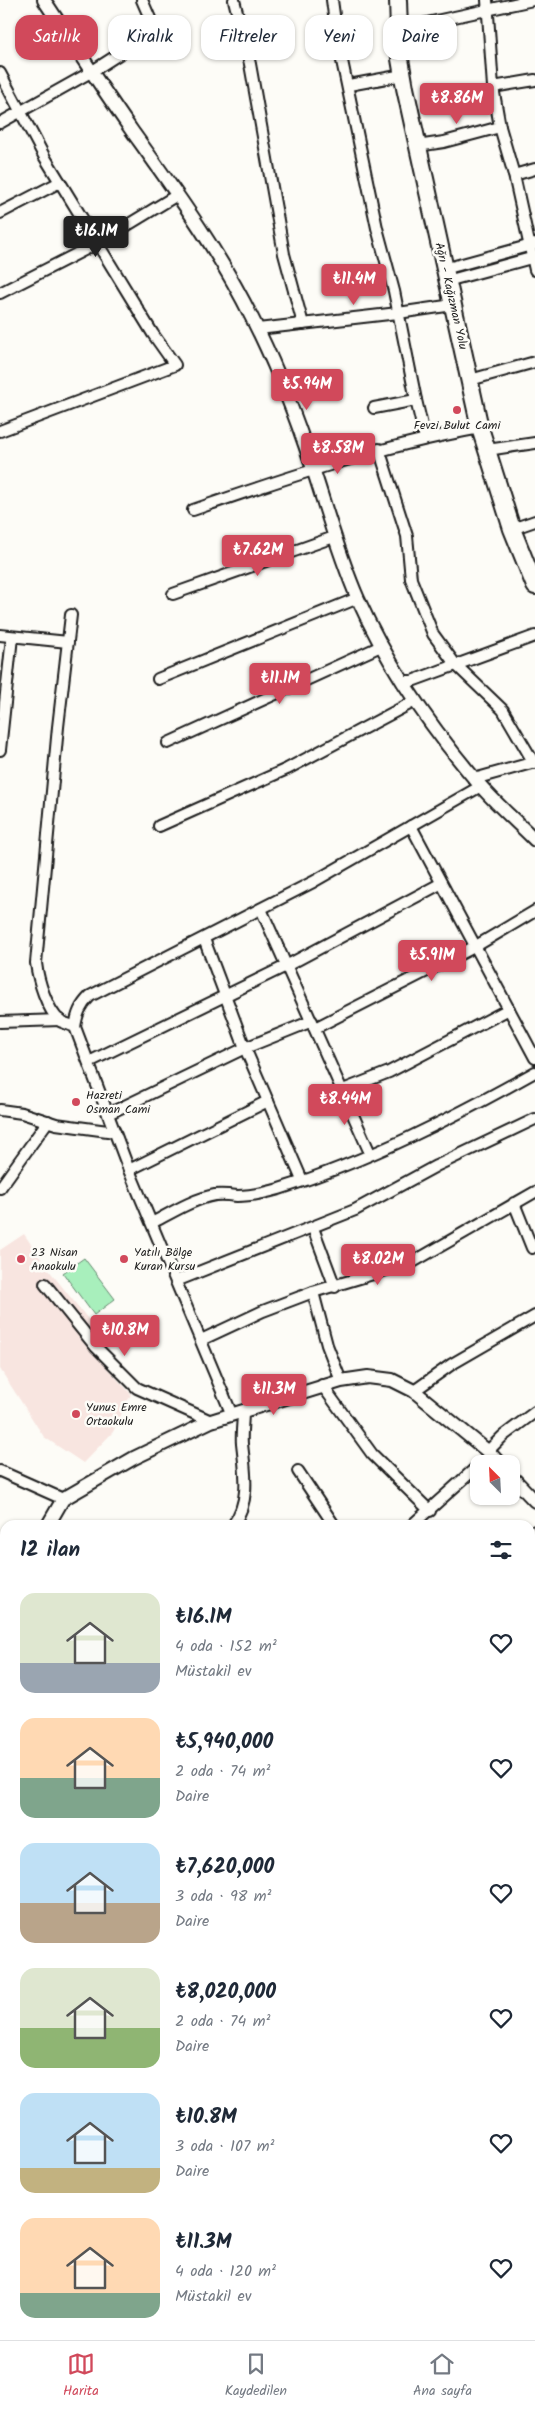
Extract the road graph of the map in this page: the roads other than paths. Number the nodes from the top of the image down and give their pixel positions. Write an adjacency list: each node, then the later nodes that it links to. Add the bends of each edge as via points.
1 (44, 0): 12 (street)
2 (142, 0): 12 (street, via 152,23 148,31 141,40)
3 (234, 0): 34 (street, via 250,64 284,254)
4 (332, 0): 15 (street)
5 (398, 0): 8 (main road, Ağrı - Kağızman Yolu)
6 (533, 0): 7 (street)
7 (487, 5): 9 (street); 16 (street)
8 (399, 15)
9 (450, 15)
10 (402, 60): 13 (main road, Ağrı - Kağızman Yolu)
11 (0, 72): 17 (street)
12 (91, 72): 17 (street); 24 (street)
13 (403, 75): 15 (street); 20 (main road, Ağrı - Kağızman Yolu)
14 (535, 80): 16 (street)
15 (348, 85): 33 (street)
16 (493, 87): 19 (street)
17 (20, 113): 18 (street); 23 (street)
18 (0, 123)
19 (500, 127): 20 (street); 22 (street)
20 (417, 146): 30 (main road, Ağrı - Kağızman Yolu)
21 (535, 169): 22 (street)
22 (514, 175): 27 (street)
23 (60, 182): 25 (street); 26 (street)
24 (177, 195): 26 (street); 35 (street, via 214,251)
25 (0, 213)
26 (98, 243): 31 (street); 41 (street, via 175,364)
27 (532, 245): 28 (street); 30 (street)
28 (534, 258): 29 (street); 30 (street)
29 (535, 270)
30 (446, 275): 32 (main road, Ağrı - Kağızman Yolu)
31 (0, 293)
32 (453, 305): 33 (street); 37 (main road, Ağrı - Kağızman Yolu)
33 (398, 313): 34 (street); 38 (street)
34 (303, 324): 35 (street)
35 (258, 329): 46 (street)
36 (535, 362): 37 (street)
37 (470, 380): 40 (main road, Ağrı - Kağızman Yolu)
38 (416, 400): 39 (street); 42 (street)
39 (374, 408)
40 (480, 428): 42 (street); 45 (main road, Ağrı - Kağızman Yolu)
41 (0, 431)
42 (425, 438): 44 (street)
43 (535, 442): 45 (street)
44 (380, 450): 46 (street); 60 (street, via 407,536 416,597 433,634)
45 (486, 450): 49 (main road, Ağrı - Kağızman Yolu)
46 (313, 469): 47 (street); 50 (street)
47 (193, 510)
48 (535, 521): 49 (street)
49 (512, 529): 51 (main road, Ağrı - Kağızman Yolu)
50 (334, 537): 52 (street); 53 (street)
51 (535, 586)
52 (174, 594)
53 (358, 598): 59 (street); 61 (street)
54 (71, 615): 58 (street)
55 (0, 635): 57 (street)
56 (535, 636): 60 (street)
57 (12, 637): 58 (street); 65 (street)
58 (68, 642): 79 (street, via 36,963 46,999)
59 (380, 646): 62 (street); 64 (street)
60 (455, 664): 62 (street, via 412,681); 66 (street, via 503,710)
61 (158, 679)
62 (403, 681): 63 (street)
63 (415, 700): 67 (street); 68 (street, via 286,769)
64 (168, 743)
65 (0, 750)
66 (535, 762): 67 (street)
67 (478, 782): 69 (street); 70 (street)
68 (159, 826)
69 (411, 826): 71 (street); 72 (street)
70 (535, 840)
71 (440, 884): 75 (street); 76 (street)
72 (261, 909): 74 (street); 76 (street)
73 (534, 913): 75 (street)
74 (204, 938): 77 (street); 82 (street, via 90,996 77,1014)
75 (476, 946): 78 (street); 81 (street)
76 (286, 966): 77 (street); 81 (street)
77 (224, 996): 83 (street); 85 (street)
78 (510, 1009): 84 (street); 87 (street, via 388,1072)
79 (60, 1020): 80 (street); 82 (street)
80 (0, 1022)
81 (313, 1025): 83 (street); 87 (street)
82 (75, 1027): 85 (street)
83 (245, 1048): 88 (street); 90 (street)
84 (535, 1058)
85 (89, 1062): 90 (street)
86 (535, 1072): 94 (street, via 459,1114)
87 (343, 1090): 94 (street)
88 (268, 1101): 95 (street); 96 (street)
89 (0, 1110): 92 (street)
90 (108, 1114): 93 (street)
91 (535, 1119): 101 (street)
92 (48, 1121): 93 (street); 97 (street)
93 (115, 1132): 95 (street)
94 (370, 1153): 96 (street)
95 (130, 1170): 100 (street)
96 (302, 1180): 100 (street, via 278,1190 253,1195 214,1195 200,1199)
97 (0, 1188)
98 (535, 1192): 99 (street)
99 (514, 1203): 102 (street); 105 (street, via 413,1262)
100 (152, 1223): 103 (street)
101 (314, 1228): 103 (street); 105 (street)
102 (532, 1248)
103 (176, 1281): 108 (street)
104 (45, 1284): 114 (street, via 96,1346 138,1388)
105 (335, 1286): 106 (street)
106 (313, 1292): 108 (street); 109 (street, via 327,1345)
107 (535, 1316): 111 (street, via 452,1364)
108 (202, 1340): 113 (street)
109 (341, 1381): 110 (street); 111 (street, via 368,1377 392,1380)
110 (322, 1385): 113 (street); 124 (street, via 372,1454)
111 (414, 1391): 115 (street)
112 (535, 1412): 115 (street, via 503,1436)
113 (238, 1414): 114 (street); 126 (street, via 246,1487 244,1502)
114 (211, 1421): 122 (street, via 122,1464)
115 (490, 1452): 116 (street); 117 (street)
116 (488, 1455)
117 (492, 1455)
118 (298, 1471): 127 (street)
119 (0, 1472): 122 (street)
120 (470, 1473): 124 (street)
121 (520, 1485): 123 (street)
122 (63, 1499): 125 (street)
123 (535, 1501)
124 (430, 1510): 128 (street)
125 (51, 1520)
126 (235, 1520)
127 (331, 1520)
128 (418, 1520)
129 (535, 1917): 130 (street)
130 (535, 1922)

